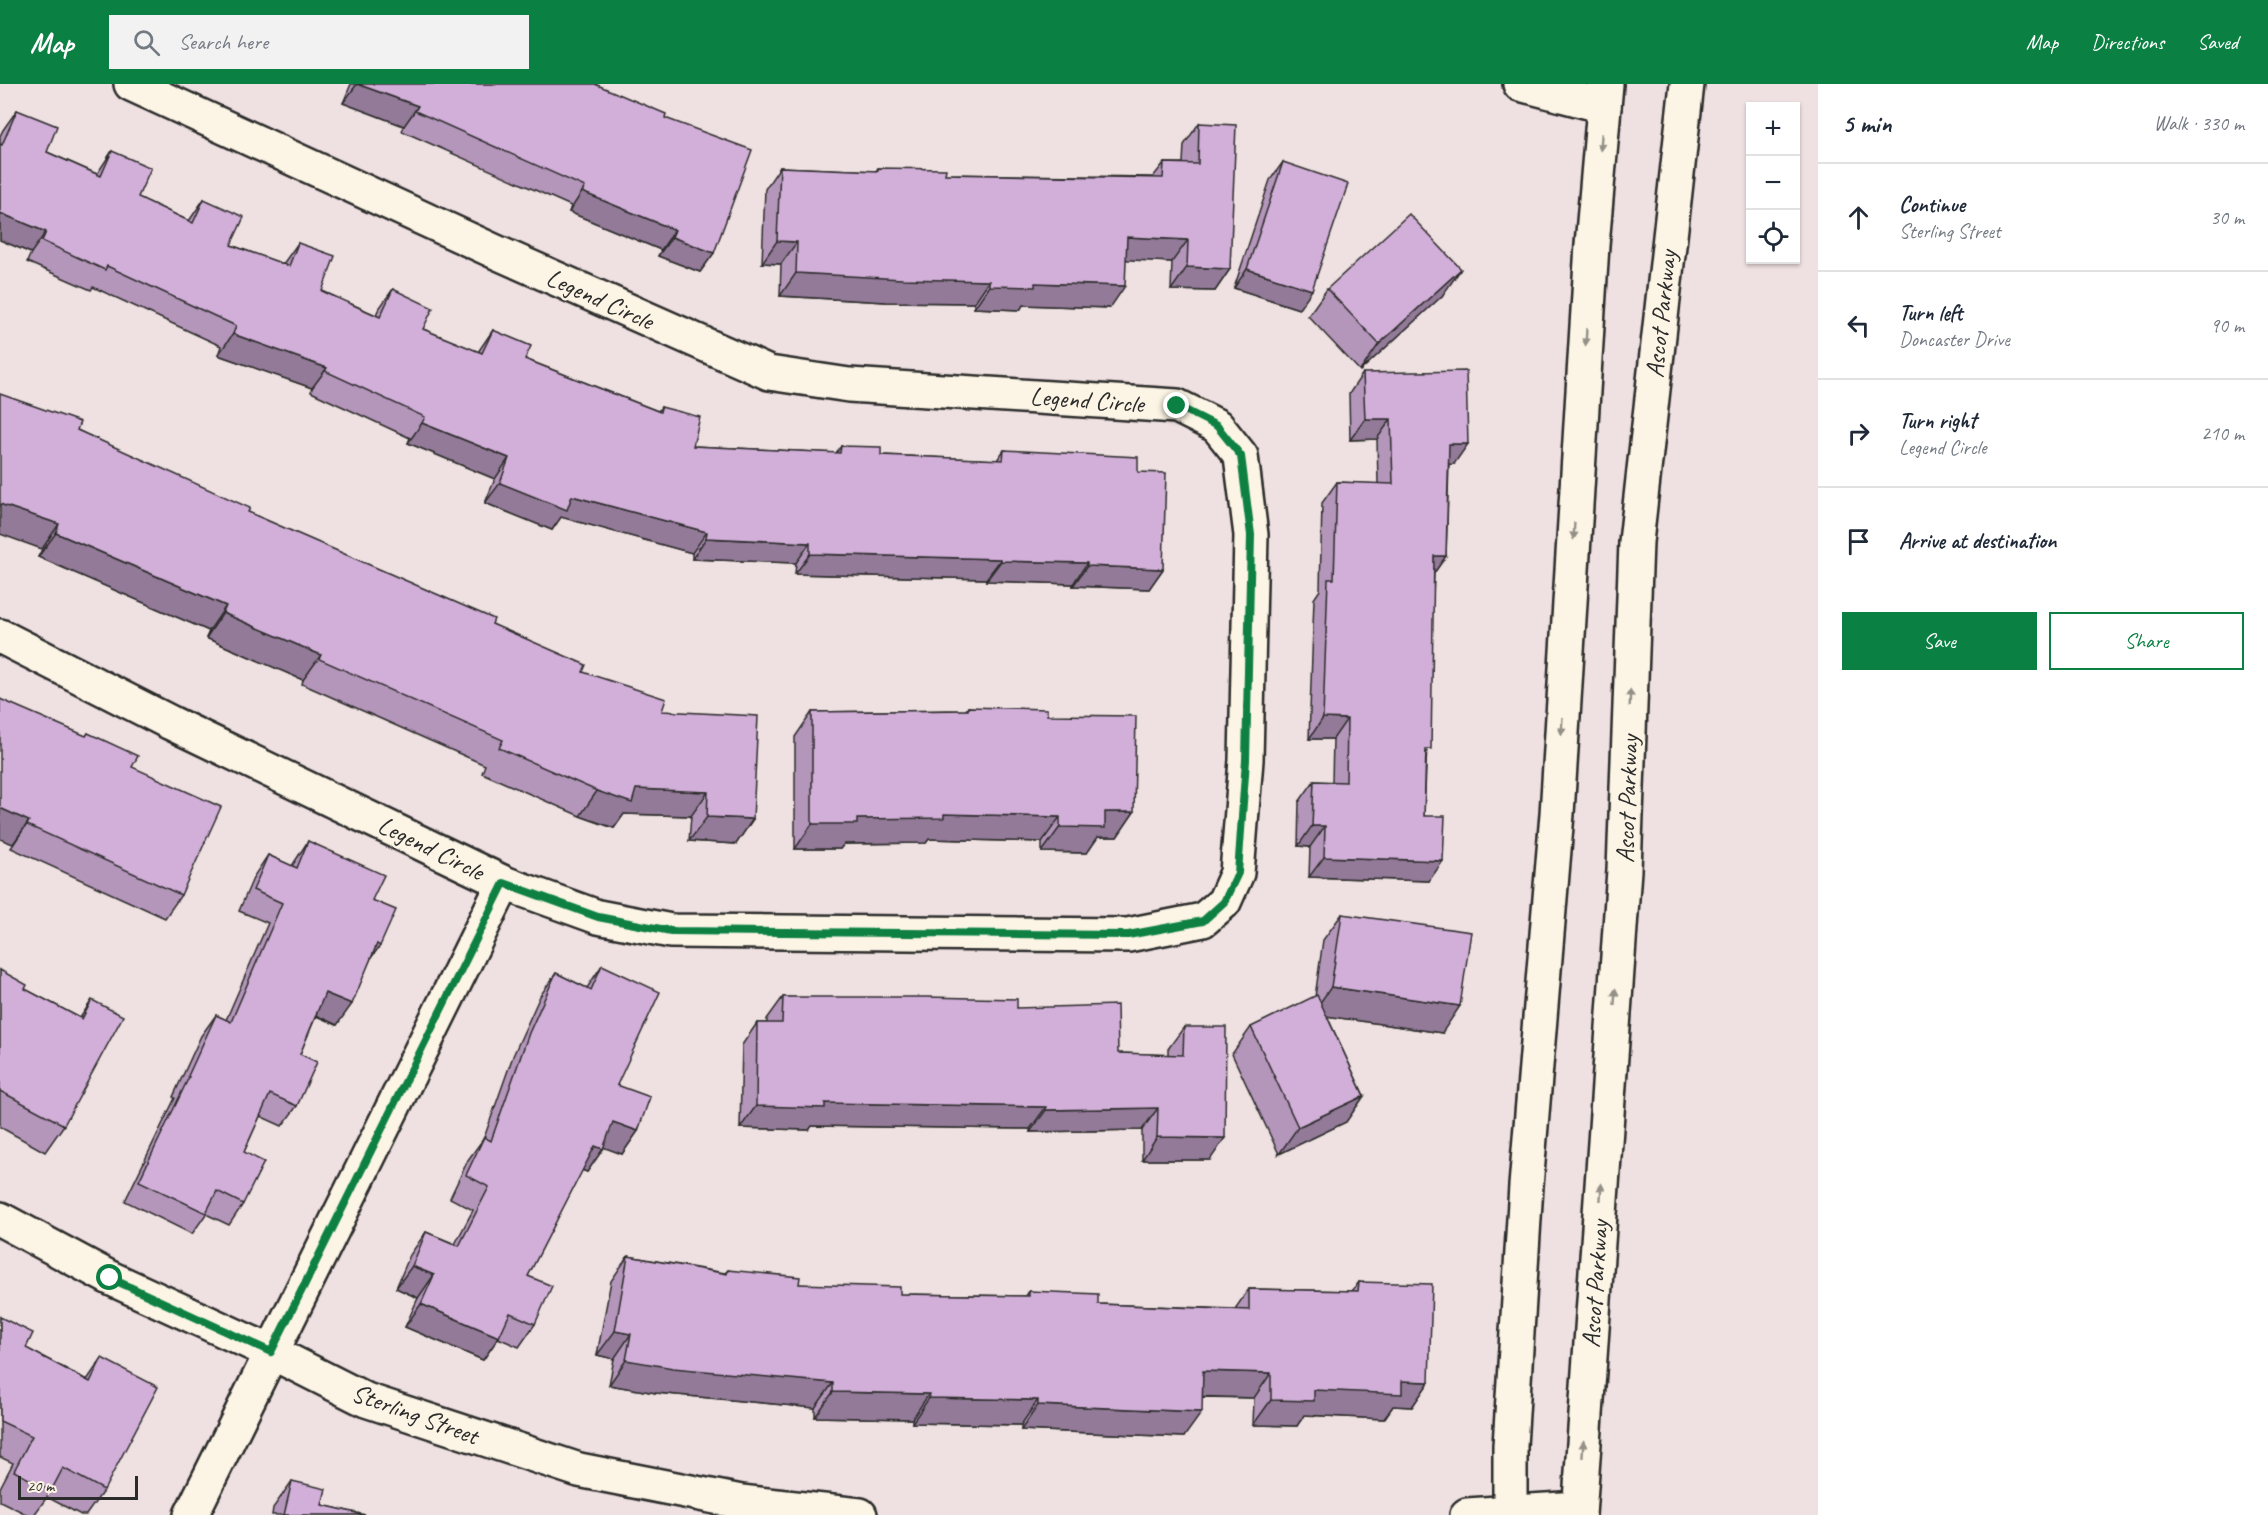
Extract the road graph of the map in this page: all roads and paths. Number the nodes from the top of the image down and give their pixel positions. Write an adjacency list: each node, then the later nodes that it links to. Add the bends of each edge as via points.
1 (131, 84): 6 (street, Legend Circle, via 768,373 849,385 1177,406 1217,426 1241,456 1251,535 1246,760 1238,873 1224,902 1203,921 1128,935 671,931 598,917)
2 (1520, 84): 4 (street)
3 (1687, 84): 9 (street, Ascot Parkway, one-way to 3, via 1624,870 1636,542)
4 (1605, 95): 10 (street, one-way to 10, via 1557,814 1526,1186 1510,1446)
5 (0, 636): 6 (street, Legend Circle)
6 (504, 883): 8 (street)
7 (0, 1219): 8 (street, Sterling Street, via 110,1278)
8 (271, 1352): 11 (street); 12 (street, Sterling Street, via 366,1400 579,1470 741,1502)
9 (1579, 1511): 10 (street)
10 (1510, 1514): 13 (street)
11 (191, 1515)
12 (860, 1515)
13 (1467, 1515)

